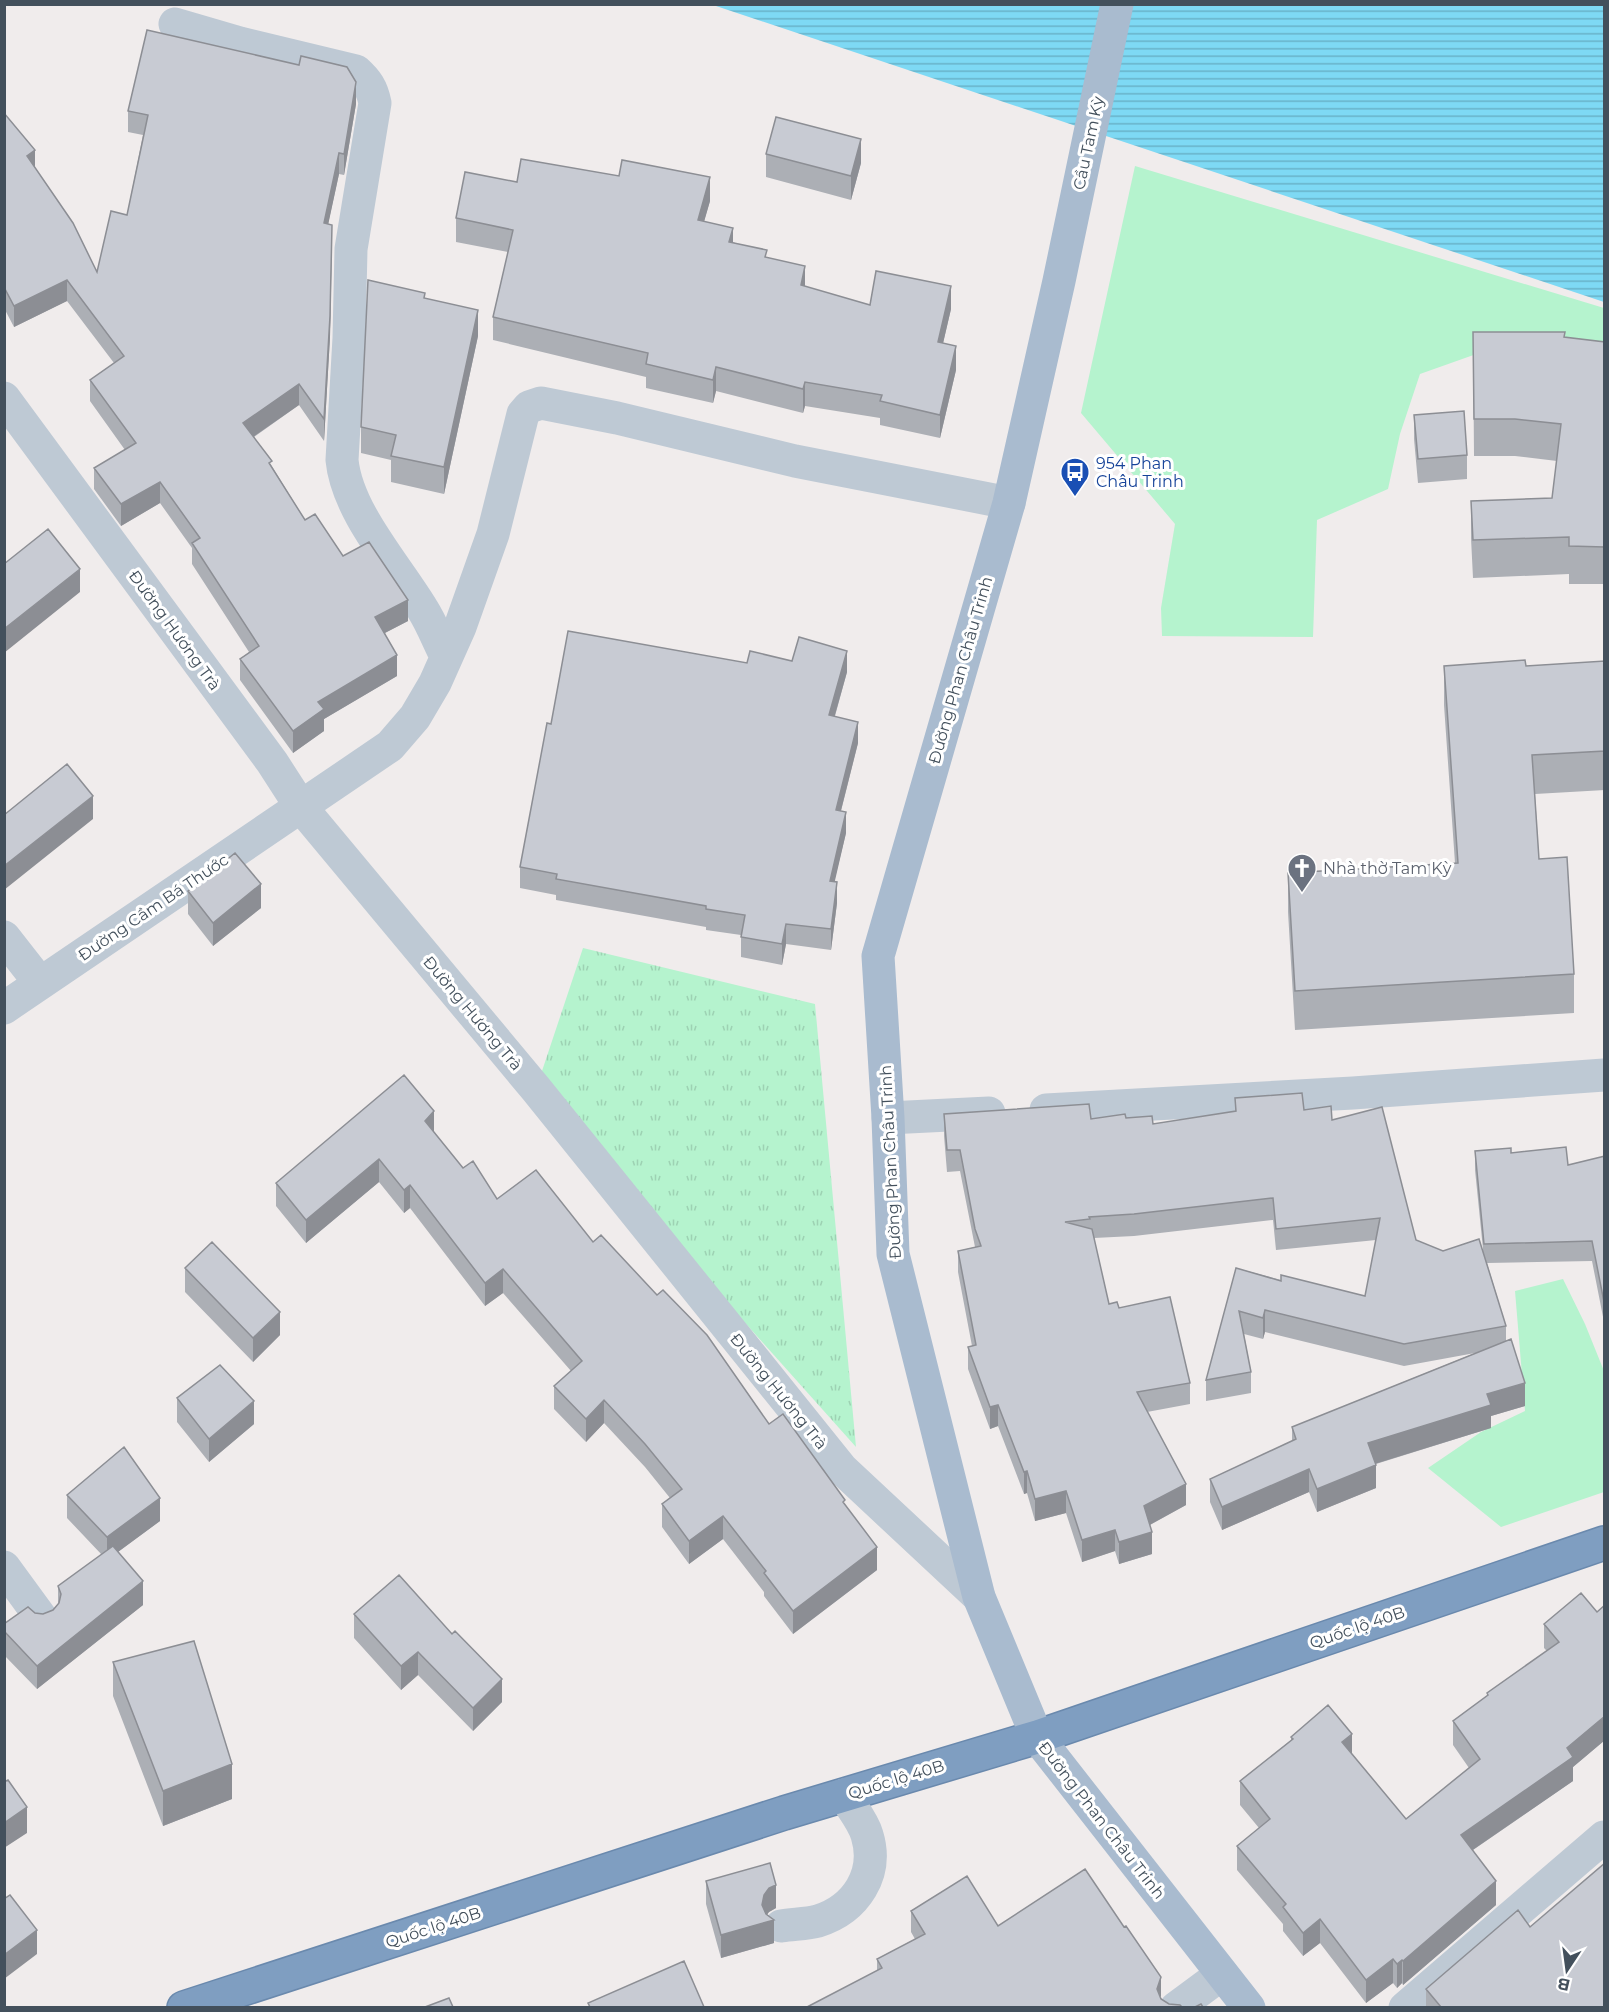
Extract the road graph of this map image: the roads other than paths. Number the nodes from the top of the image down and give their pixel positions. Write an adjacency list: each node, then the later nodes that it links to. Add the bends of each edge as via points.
1 (1117, 4): 3 (main road, Cầu Tam Kỳ)
2 (175, 24): 6 (street, via 356,71 373,90 375,103 351,249 343,477 353,502 424,612)
3 (1059, 281): 5 (main road, Đường Phan Châu Trinh)
4 (4, 398): 7 (street, Đường Hương Trà)
5 (1009, 503): 6 (street, Đường Cầm Bá Thước, via 795,461 541,403 523,414 493,534); 12 (main road, Đường Phan Châu Trinh, via 878,956)
6 (446, 656): 7 (street, Đường Cầm Bá Thước, via 415,717 390,746)
7 (301, 807): 9 (street, Đường Cầm Bá Thước); 15 (street, Đường Hương Trà, via 536,1089 842,1469)
8 (4, 937): 9 (street)
9 (40, 983): 10 (street, Đường Cầm Bá Thước)
10 (4, 1008)
11 (1605, 1075): 12 (street)
12 (888, 1118): 15 (main road, Đường Phan Châu Trinh, via 893,1254)
13 (1605, 1543): 17 (highway, Quốc lộ 40B)
14 (4, 1567): 16 (street)
15 (979, 1597): 17 (main road, Đường Phan Châu Trinh)
16 (42, 1619)
17 (1037, 1737): 18 (highway, Quốc lộ 40B); 21 (main road, Đường Phan Châu Trinh)
18 (844, 1795): 20 (street, via 867,1834 870,1855 861,1891 846,1906 817,1921); 22 (highway, Quốc lộ 40B)
19 (1605, 1837): 25 (street)
20 (781, 1926)
21 (1222, 1974): 23 (street); 24 (main road, Đường Phan Châu Trinh)
22 (184, 2007)
23 (1176, 2007)
24 (1249, 2007)
25 (1405, 2007)

